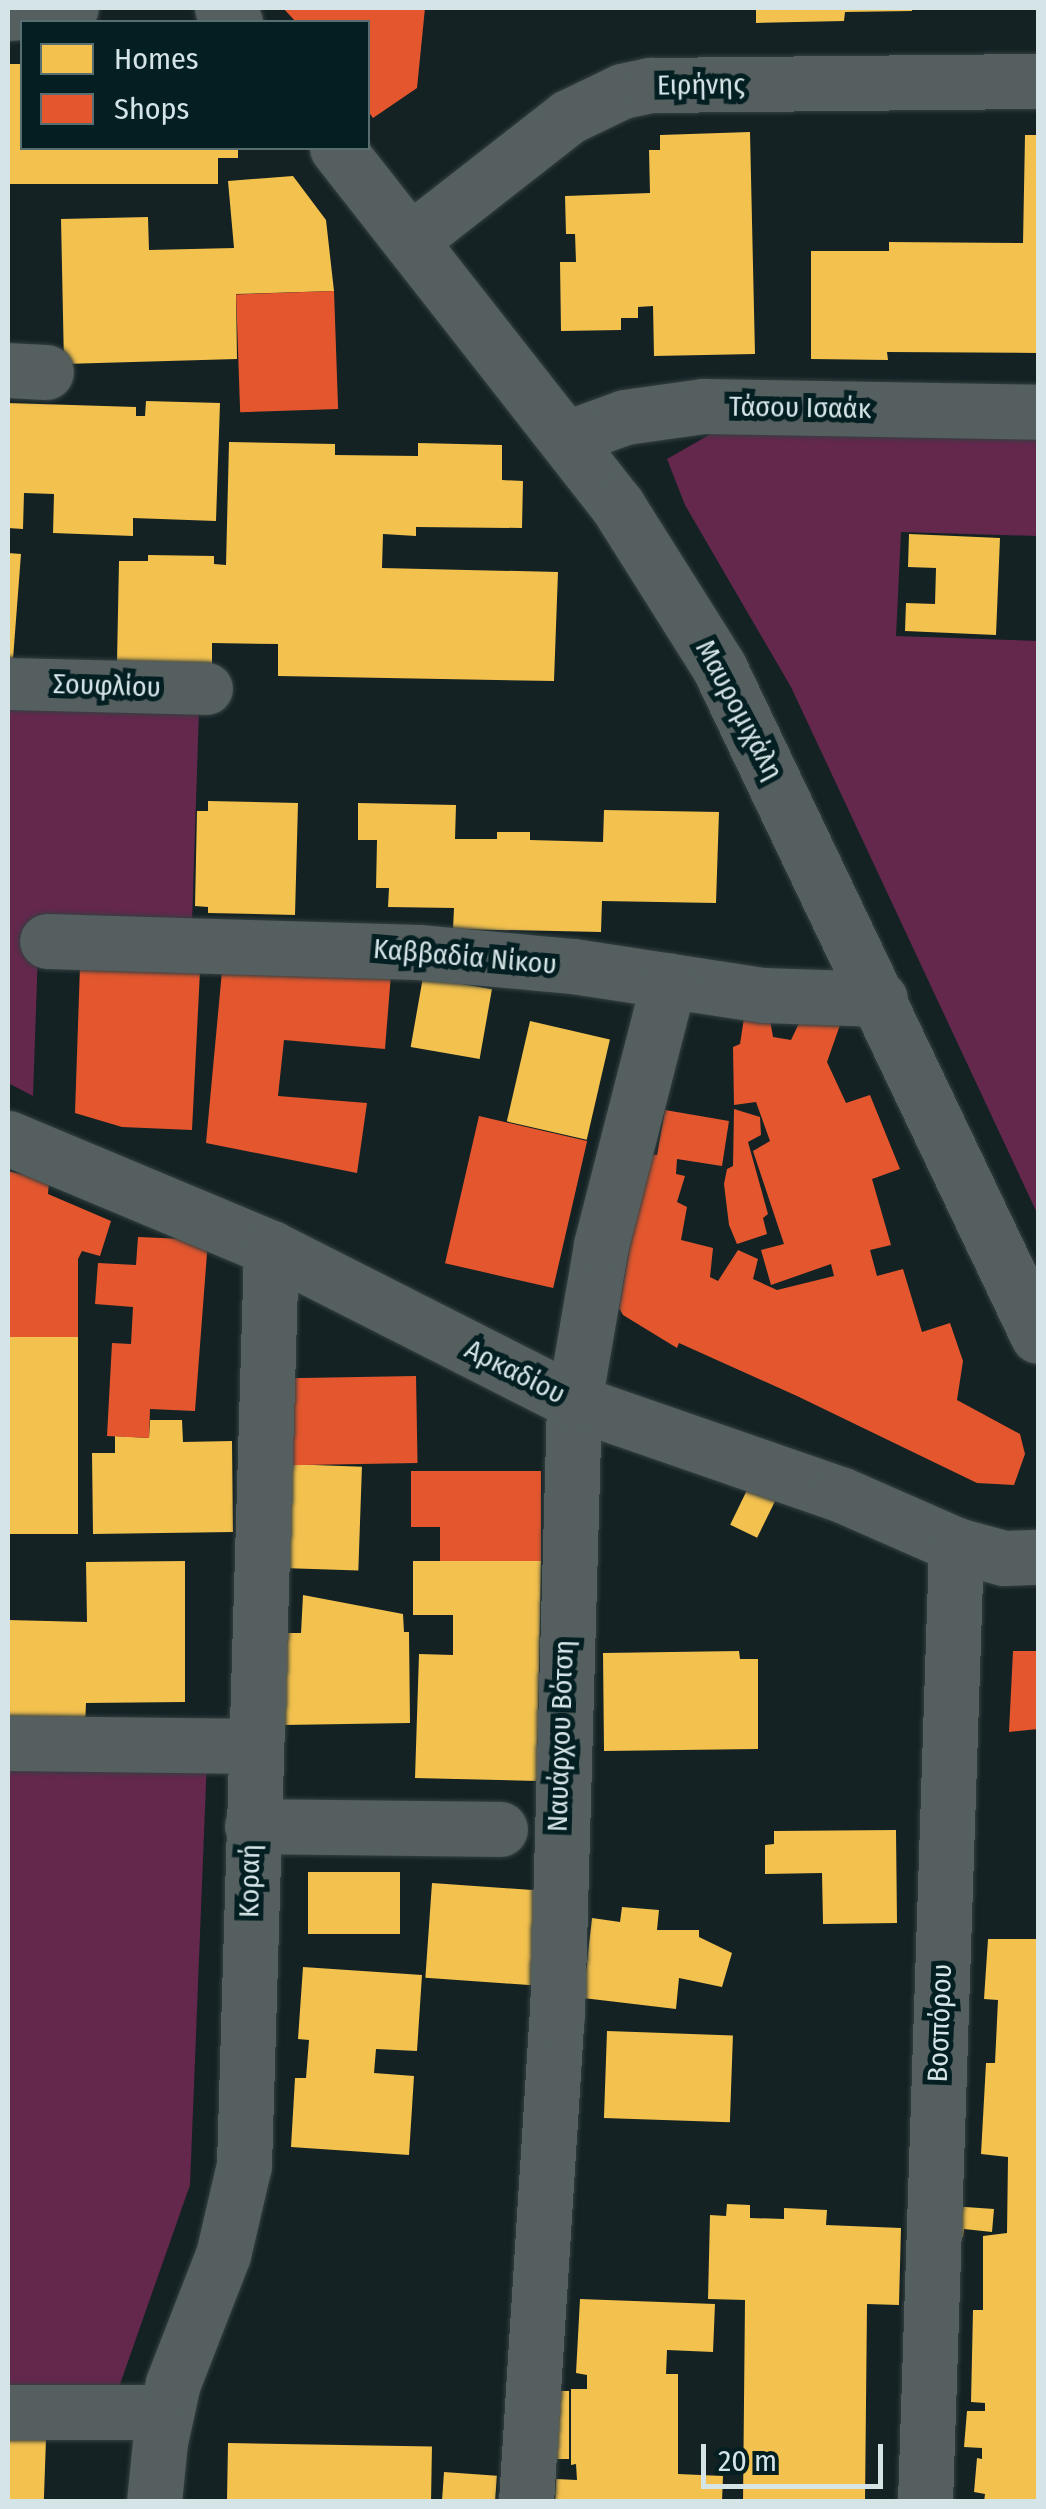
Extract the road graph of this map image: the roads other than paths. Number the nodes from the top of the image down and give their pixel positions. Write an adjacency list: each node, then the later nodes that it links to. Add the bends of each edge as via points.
1 (71, 8): 2 (street)
2 (8, 13)
3 (1038, 81): 5 (street, Ειρήνης, via 651,85 622,91 568,117)
4 (340, 150): 5 (street, Μαυρομιχάλη)
5 (412, 239): 7 (street, Μαυρομιχάλη)
6 (1038, 412): 7 (street, Τάσου Ισαάκ, via 703,406 625,417)
7 (567, 438): 12 (street, Μαυρομιχάλη, via 658,565 720,667)
8 (8, 684): 9 (street, Σουφλίου)
9 (207, 689)
10 (47, 941): 11 (street, Καββαδία Νίκου, via 418,952)
11 (669, 981): 12 (street, Καββαδία Νίκου, via 806,1000); 16 (street, Ναυάρχου Βότση, via 601,1245)
12 (880, 1000): 15 (street, Μαυρομιχάλη)
13 (8, 1138): 14 (street, Αρκαδίου)
14 (271, 1248): 16 (street, Αρκαδίου); 20 (street, Κοραή)
15 (1038, 1336)
16 (574, 1402): 17 (street, Αρκαδίου, via 840,1494); 26 (street, Ναυάρχου Βότση, via 557,2016)
17 (956, 1545): 18 (street, Αρκαδίου, via 1004,1558); 27 (street, Βοσπόρου)
18 (1038, 1557)
19 (8, 1743): 20 (street)
20 (254, 1746): 21 (street, Κοραή)
21 (252, 1826): 22 (street); 24 (street, Κοραή, via 244,2164 232,2227)
22 (500, 1829)
23 (8, 2412): 24 (street)
24 (166, 2412): 25 (street, Κοραή)
25 (154, 2502)
26 (526, 2502)
27 (925, 2502)

